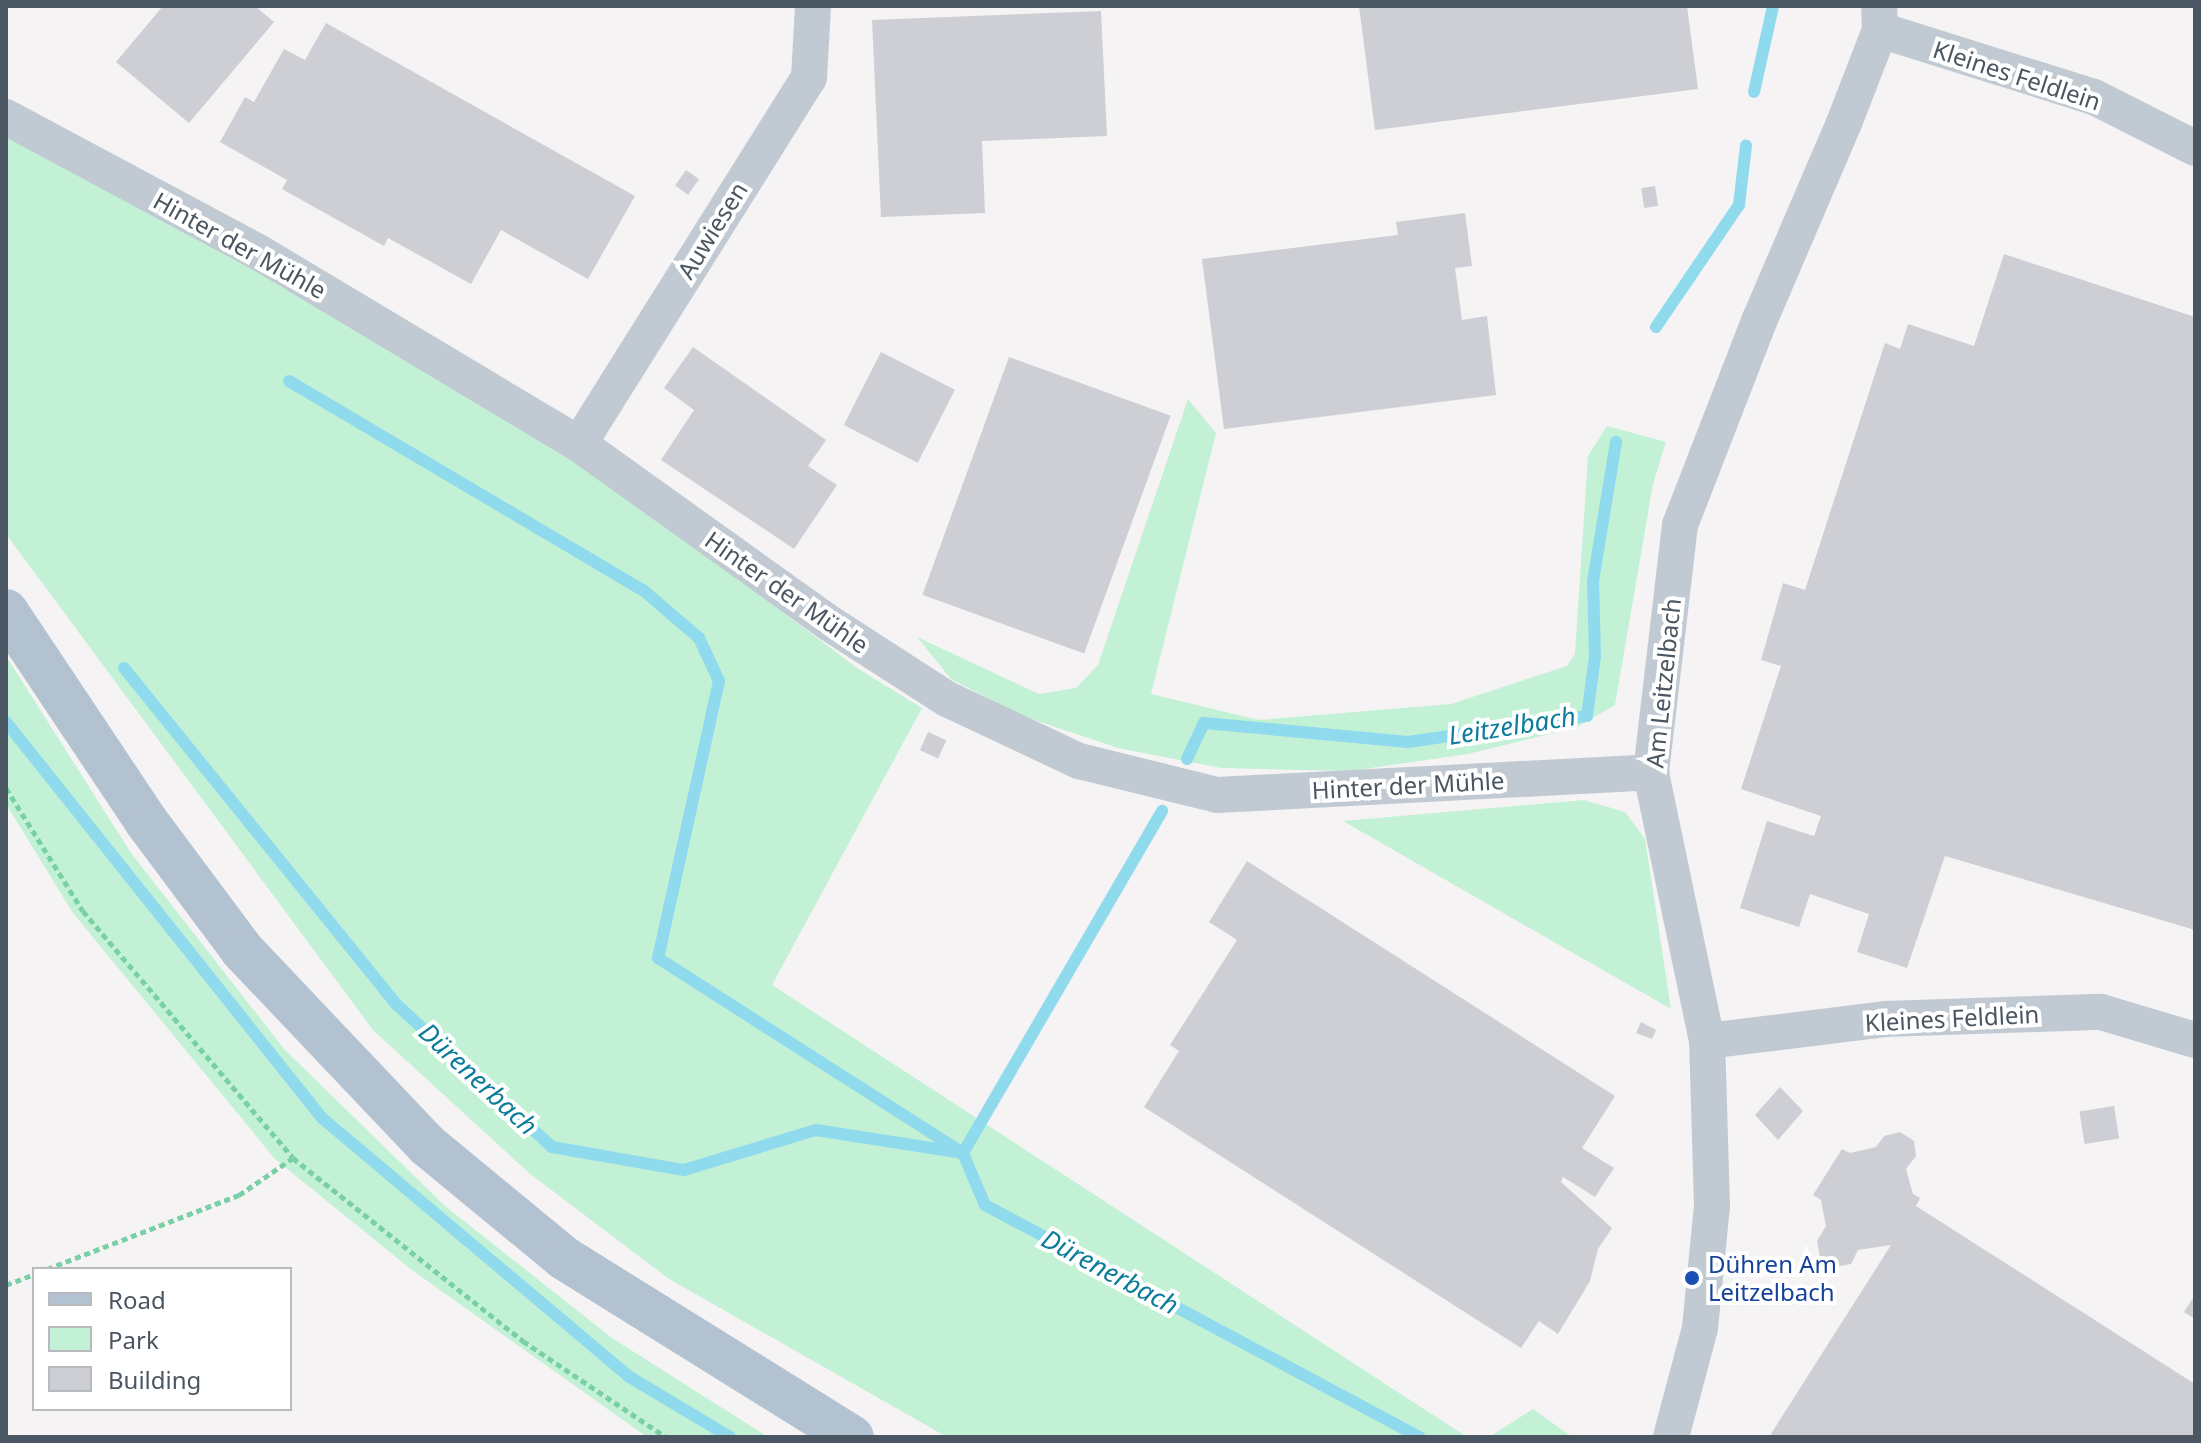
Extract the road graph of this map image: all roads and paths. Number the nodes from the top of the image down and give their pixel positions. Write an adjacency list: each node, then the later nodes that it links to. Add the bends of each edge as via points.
1 (813, 6): 5 (street, Auwiesen, via 809,78)
2 (1879, 18): 4 (street, Kleines Feldlein, via 2094,97); 7 (street, Am Leitzelbach, via 1680,525)
3 (6, 117): 5 (street, Hinter der Mühle, via 258,252)
4 (2195, 148)
5 (579, 444): 7 (street, Hinter der Mühle, via 829,623 947,699 1079,761 1217,795)
6 (6, 611): 16 (main road, via 146,821 242,950 427,1145 564,1258)
7 (1651, 772): 10 (street, Am Leitzelbach)
8 (6, 788): 11 (path, via 83,911)
9 (2195, 1040): 10 (street, Kleines Feldlein, via 2101,1012 1885,1019)
10 (1707, 1041): 17 (street, Am Leitzelbach, via 1711,1226 1700,1328)
11 (293, 1158): 12 (path, via 239,1195); 15 (path, via 523,1341)
12 (52, 1267)
13 (32, 1275): 14 (path)
14 (6, 1285)
15 (666, 1437)
16 (852, 1437)
17 (1671, 1437)

